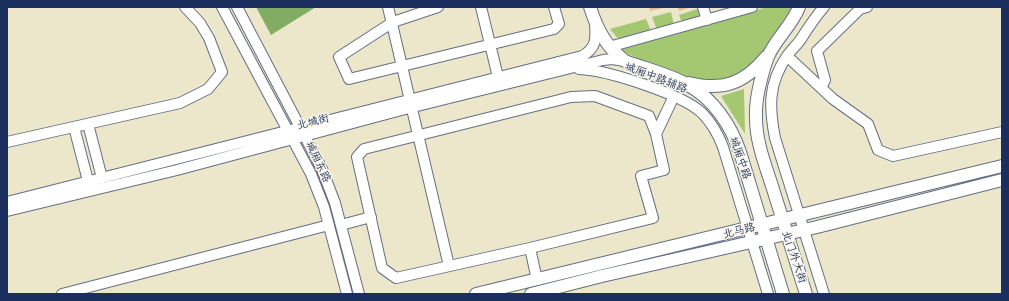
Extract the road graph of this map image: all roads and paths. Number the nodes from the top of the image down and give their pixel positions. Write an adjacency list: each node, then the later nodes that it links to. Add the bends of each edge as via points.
1 (185, 7): 30 (street, via 200,23 209,38 222,72 208,89 180,103)
2 (222, 7): 35 (street, 城厢东路)
3 (237, 7): 32 (street, 城厢东路)
4 (388, 7): 16 (street)
5 (438, 7): 16 (street)
6 (481, 7): 18 (street)
7 (554, 7): 18 (street, via 559,24 554,29)
8 (590, 7): 17 (main road, 城厢中路)
9 (703, 7): 15 (street)
10 (824, 7): 21 (street)
11 (867, 7): 27 (street, via 860,9 817,51 825,80)
12 (748, 8): 14 (street)
13 (800, 9): 20 (main road, 城厢中路)
14 (717, 12): 15 (street)
15 (707, 20): 19 (street)
16 (392, 22): 23 (street); 23 (street, via 338,57 349,79)
17 (595, 23): 19 (main road, 城厢中路); 25 (street, 北城街, via 596,41 591,50 582,56)
18 (490, 45): 23 (street); 25 (street)
19 (609, 47): 22 (main road, 城厢中路)
20 (771, 50): 26 (main road, 城厢中路, via 749,74 727,85 706,86); 46 (main road, 城厢中路, via 760,85 756,119 758,142)
21 (787, 56): 27 (street); 44 (street, via 774,84 771,116 775,138)
22 (625, 61): 24 (street, 北城街, via 603,60); 26 (main road, 城厢中路)
23 (404, 66): 29 (street)
24 (570, 69): 28 (street, 城厢中路辅路, via 588,69 624,78); 29 (street, 北城街)
25 (498, 77): 29 (street, 北城街)
26 (672, 78): 49 (main road, 城厢中路, via 701,94 718,111 727,125 740,152)
27 (821, 88): 33 (street, via 868,124 878,150 893,156)
28 (674, 96): 34 (street); 50 (street, 城厢中路辅路, via 699,111 716,132 725,152)
29 (411, 104): 32 (street, 北城街); 36 (street)
30 (88, 124): 31 (street); 39 (street)
31 (74, 127): 37 (street); 41 (street)
32 (302, 132): 35 (street, 北城街); 48 (street, 城厢东路, via 328,183)
33 (1002, 132)
34 (656, 134): 36 (street, via 649,116 595,96 571,97); 55 (street, via 664,170 642,176 653,218)
35 (291, 135): 39 (street, 北城街); 43 (street, 北城街, via 177,170); 47 (street, 城厢东路, via 311,174)
36 (418, 135): 45 (street, via 364,149 357,157); 56 (street)
37 (7, 142)
38 (1002, 166): 44 (main road, 北马路)
39 (102, 178): 41 (street, 北城街)
40 (1002, 180): 51 (main road, 北马路)
41 (88, 181): 42 (street, 北城街)
42 (7, 202)
43 (7, 211)
44 (799, 216): 46 (main road, 北马路); 51 (street)
45 (371, 217): 48 (street); 56 (street, via 382,268 396,278)
46 (782, 220): 49 (main road, 北马路); 52 (main road, 北门外大街)
47 (329, 225): 59 (street); 60 (street, 城厢东路)
48 (341, 225): 61 (street, 城厢东路)
49 (762, 225): 50 (main road, 北马路); 53 (main road, 城厢中路)
50 (748, 228): 54 (street, 城厢中路辅路); 57 (main road, 北马路)
51 (803, 230): 52 (main road, 北马路); 67 (street)
52 (786, 234): 53 (main road, 北马路); 66 (main road, 北门外大街)
53 (766, 239): 54 (main road, 北马路); 65 (main road, 北门外大街)
54 (752, 242): 63 (main road, 北马路); 64 (street, 城厢中路辅路)
55 (530, 248): 56 (street); 57 (street)
56 (449, 266)
57 (537, 280): 58 (main road, 北马路)
58 (499, 291): 62 (main road, 北马路)
59 (62, 294)
60 (347, 294)
61 (359, 294)
62 (476, 294)
63 (531, 294)
64 (768, 294)
65 (783, 294)
66 (806, 294)
67 (824, 294)

